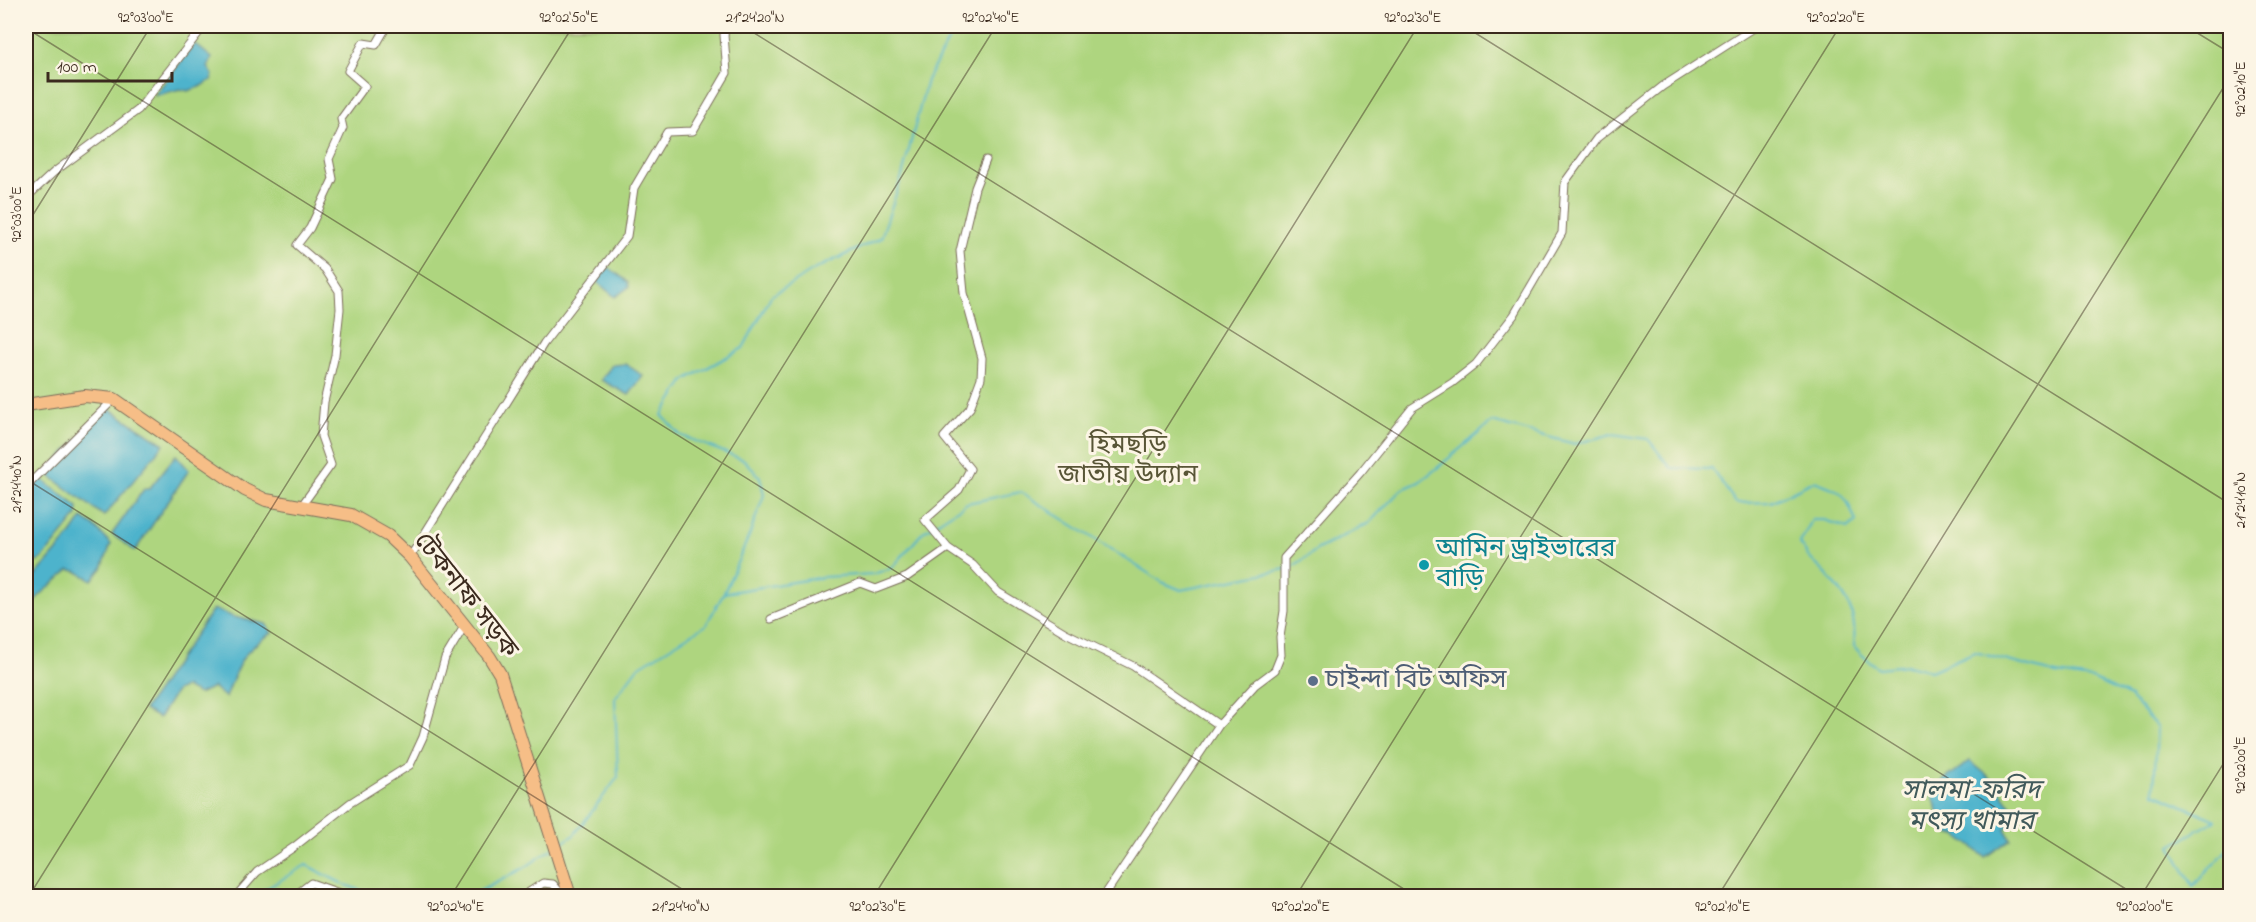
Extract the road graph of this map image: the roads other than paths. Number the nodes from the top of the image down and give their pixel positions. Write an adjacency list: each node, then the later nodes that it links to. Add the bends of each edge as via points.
1 (204, 26): 6 (street, via 138,110 54,172)
2 (387, 26): 10 (street, via 376,45 363,42 348,72 365,86 341,119 343,128 329,159 333,179 310,228 297,245 325,268 339,291 340,309 321,436 331,465)
3 (726, 26): 12 (street, via 727,73 693,131 667,132 634,188 627,236 544,343)
4 (1757, 26): 15 (street, via 1663,86 1597,138 1566,182 1562,233 1514,315 1476,364 1412,408 1284,558 1281,655 1275,670 1255,685)
5 (986, 160): 11 (street, via 960,251 964,293 982,358 981,378 970,408 944,437 970,469 959,490 925,520)
6 (26, 198)
7 (114, 399): 8 (highway, টেকনাফ সড়ক, via 85,396); 9 (street); 10 (highway, টেকনাফ সড়ক, via 245,490 266,500)
8 (26, 405)
9 (26, 487)
10 (302, 505): 12 (highway, টেকনাফ সড়ক, via 351,515 388,536)
11 (948, 548): 13 (street, via 907,577 876,590 860,583); 15 (street, via 974,565 998,592 1066,633 1133,666)
12 (410, 557): 14 (highway, টেকনাফ সড়ক)
13 (771, 619)
14 (465, 625): 16 (highway, টেকনাফ সড়ক, via 500,675); 17 (street, via 445,658 423,737 410,765 350,802 257,872)
15 (1219, 725): 21 (street)
16 (567, 895): 20 (street, via 553,884 543,884)
17 (236, 897)
18 (294, 897): 19 (street, via 312,883)
19 (348, 897)
20 (523, 897)
21 (1104, 897)

